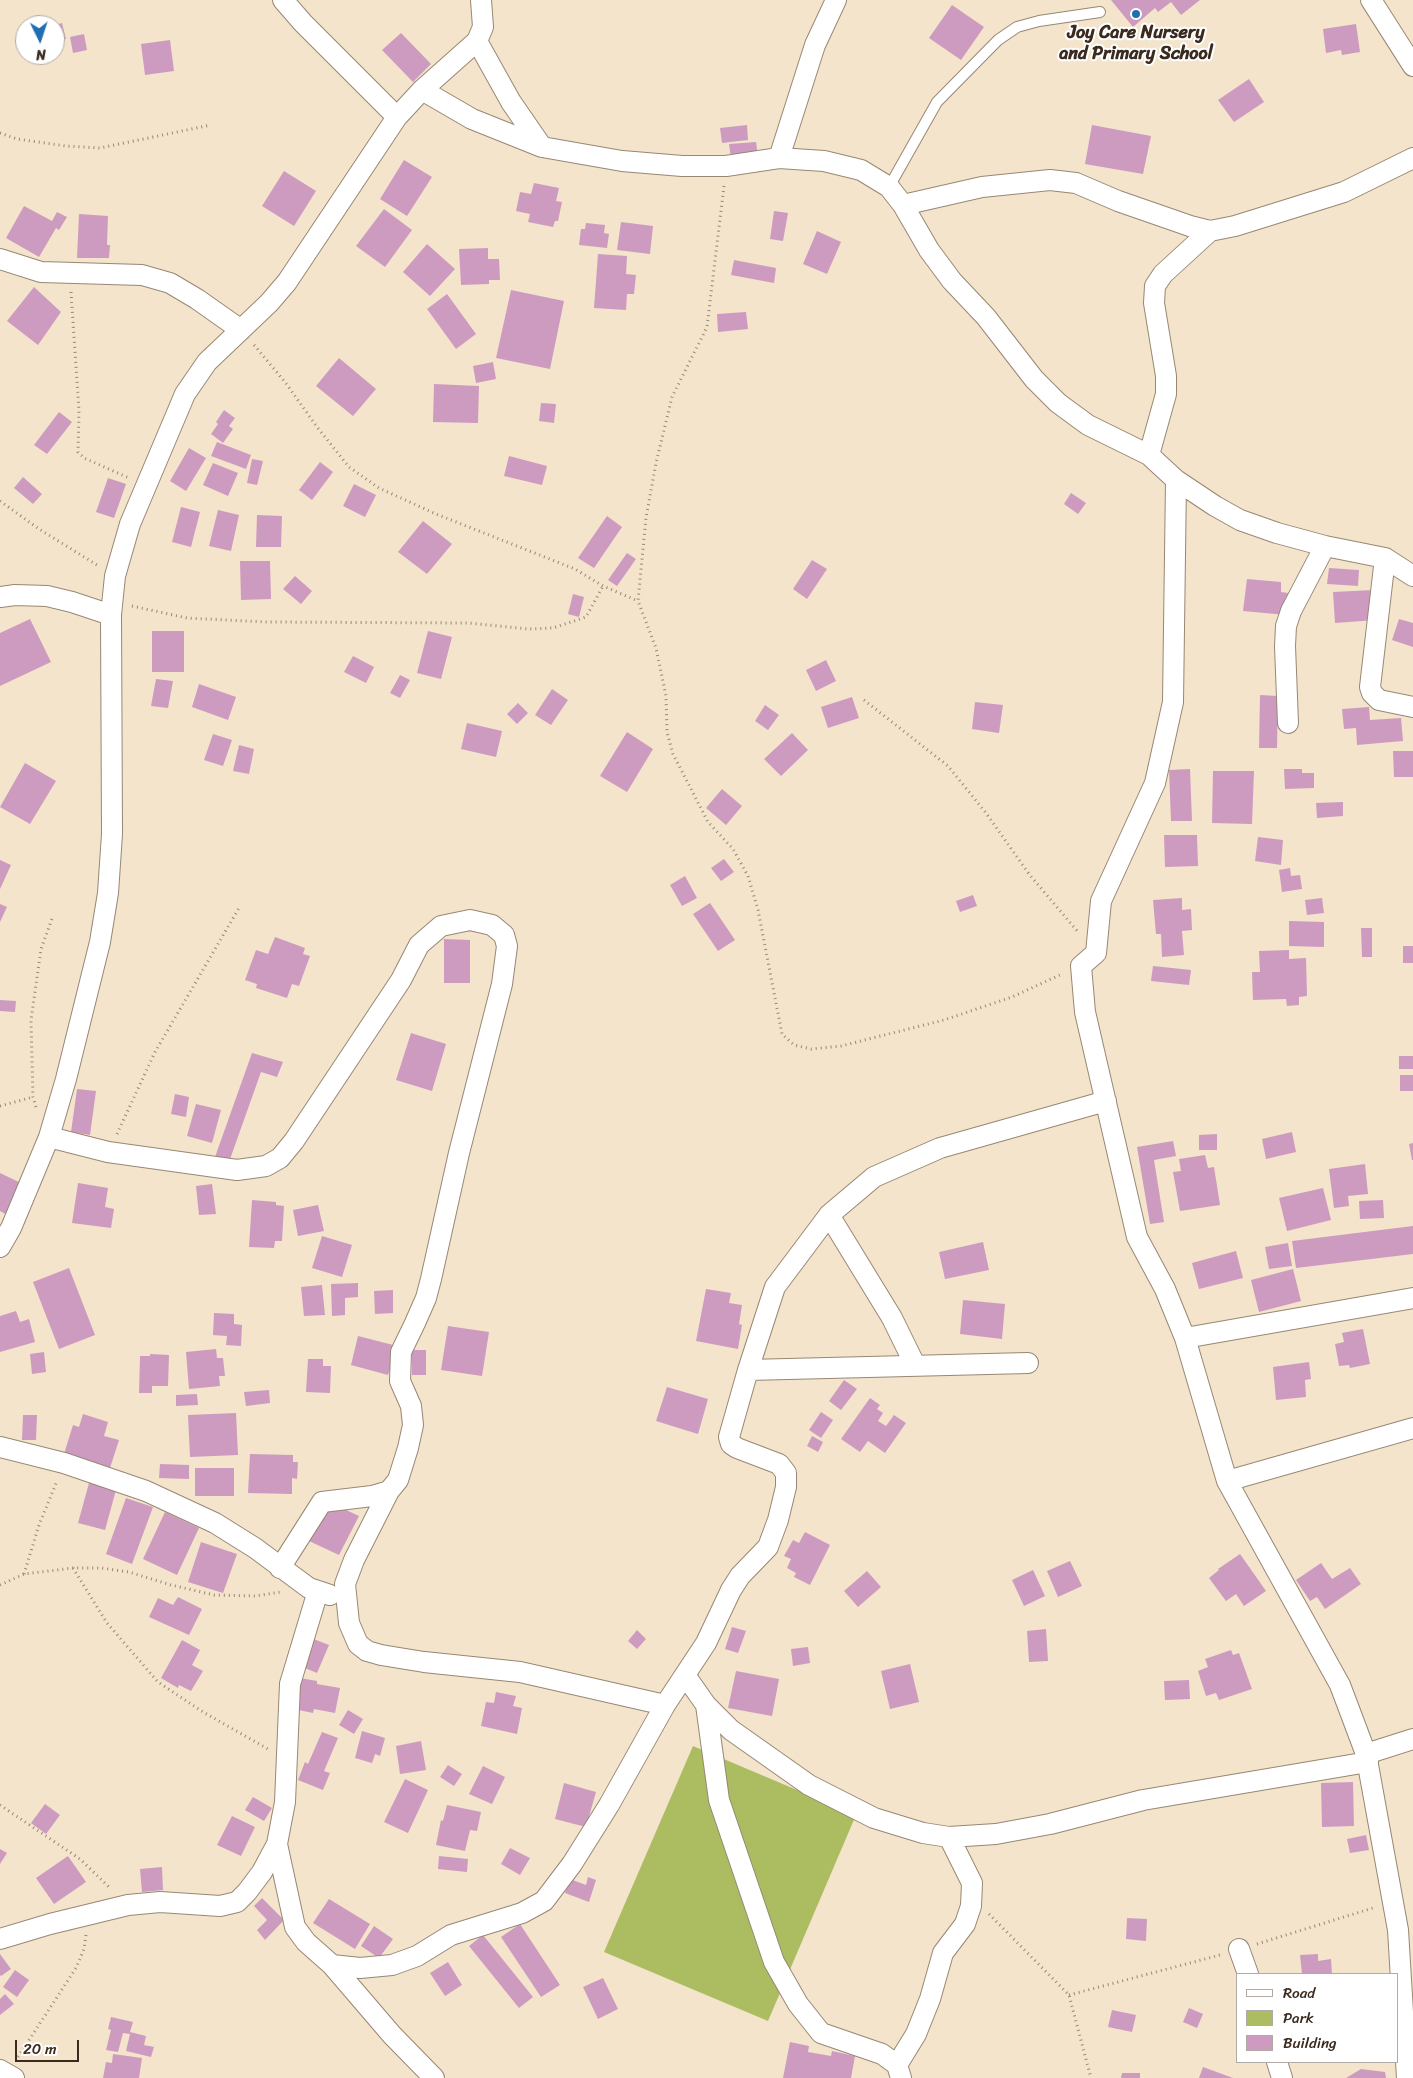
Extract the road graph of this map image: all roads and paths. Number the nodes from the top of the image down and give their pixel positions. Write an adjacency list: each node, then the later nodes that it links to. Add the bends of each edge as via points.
1 (283, 0): 9 (street)
2 (481, 0): 6 (street, via 483,27)
3 (836, 0): 13 (street, via 815,45)
4 (1371, 0): 7 (street)
5 (1100, 12): 16 (lane, via 1039,21 1018,27 998,40 937,102)
6 (477, 41): 8 (street); 12 (street, via 511,102)
7 (1413, 66)
8 (422, 90): 9 (street); 12 (street, via 472,119)
9 (397, 117): 21 (street, via 287,282)
10 (211, 125): 11 (path, via 100,148 66,146)
11 (0, 134)
12 (542, 147): 15 (street, via 622,161)
13 (779, 158): 15 (street); 16 (street, via 824,161 861,170)
14 (1413, 158): 18 (street, via 1344,192 1235,226)
15 (726, 166): 32 (path, via 706,327 672,397 646,518)
16 (889, 187): 17 (street)
17 (903, 205): 18 (street, via 982,188 1050,180 1076,183 1172,220); 22 (street, via 946,273 1058,404 1088,425)
18 (1210, 230): 22 (street, via 1163,274 1155,286 1154,303 1166,394)
19 (0, 258): 20 (street, via 41,272)
20 (72, 274): 21 (street, via 142,275 170,284); 24 (path, via 78,452 103,468)
21 (241, 330): 24 (street, via 207,362 185,394); 30 (path, via 285,382 349,468 379,488 575,569)
22 (1148, 455): 23 (street)
23 (1176, 480): 26 (street, via 1240,520); 39 (street, via 1173,702 1154,783 1101,901)
24 (146, 485): 28 (street)
25 (0, 501): 28 (path)
26 (1324, 546): 27 (street); 36 (street, via 1286,626)
27 (1385, 558): 29 (street); 35 (street, via 1370,687 1379,700)
28 (114, 576): 33 (street)
29 (1413, 576)
30 (603, 586): 32 (path); 33 (path, via 586,618 553,628 468,623 268,622 187,618)
31 (0, 597): 33 (street, via 47,596)
32 (638, 602): 39 (path, via 656,648 673,754 708,822 733,849 748,876 758,910 782,1034 794,1045 811,1049 841,1046 944,1020 1012,997)
33 (111, 609): 43 (street, via 112,834 108,893 100,942)
34 (864, 700): 39 (path, via 948,766 986,813)
35 (1413, 707)
36 (1288, 723)
37 (239, 908): 44 (path, via 155,1052)
38 (53, 916): 40 (path, via 41,949 34,990 31,1020)
39 (1088, 960): 41 (street, via 1085,1012)
40 (33, 1097): 42 (path); 43 (path)
41 (1106, 1100): 45 (street, via 940,1148 874,1177); 48 (street, via 1137,1237 1165,1289)
42 (0, 1106)
43 (49, 1137): 44 (street); 46 (street)
44 (108, 1152): 56 (street, via 237,1170 266,1166 280,1158 294,1141 401,980 419,945 441,926 470,920 492,925 504,935 507,946 502,984 458,1153 431,1279 419,1315 401,1352 400,1381 411,1406 413,1425 398,1480)
45 (829, 1215): 50 (street, via 892,1318); 51 (street, via 775,1287)
46 (0, 1247)
47 (1413, 1298): 48 (street)
48 (1185, 1338): 55 (street)
49 (1028, 1364): 50 (street)
50 (915, 1365): 51 (street)
51 (748, 1370): 63 (street, via 729,1437 731,1444 779,1464 786,1473 786,1487 768,1547 740,1576 706,1643)
52 (1413, 1428): 55 (street)
53 (0, 1447): 54 (street)
54 (64, 1463): 58 (street, via 146,1491 215,1523); 59 (path, via 39,1525)
55 (1227, 1481): 67 (street, via 1340,1685)
56 (389, 1491): 58 (street, via 322,1502); 62 (street, via 354,1560 345,1584)
57 (73, 1568): 59 (path); 61 (path, via 129,1572 180,1587 234,1597); 68 (path, via 107,1623 158,1682)
58 (280, 1568): 61 (street)
59 (24, 1574): 60 (path)
60 (0, 1585)
61 (314, 1590): 62 (street); 68 (street, via 290,1684)
62 (346, 1599): 64 (street, via 349,1623 358,1644 367,1651 424,1662 520,1672)
63 (685, 1675): 64 (street); 65 (street)
64 (665, 1705): 77 (street, via 609,1805 572,1864 544,1900 522,1913 451,1935 417,1956 392,1965)
65 (706, 1705): 70 (street, via 731,1730 808,1785 874,1818 923,1834); 80 (street, via 718,1800 774,1962 798,2004 821,2033 875,2051)
66 (1413, 1739): 67 (street)
67 (1367, 1758): 70 (street, via 1143,1800 1050,1824 996,1834); 85 (street, via 1398,1930)
68 (287, 1760): 71 (street, via 285,1802)
69 (0, 1805): 73 (path, via 80,1858)
70 (949, 1837): 72 (street)
71 (277, 1844): 73 (street, via 262,1872 237,1902 220,1906 160,1902); 77 (street, via 295,1927)
72 (972, 1883): 80 (street, via 971,1906 964,1924 943,1953 930,1999); 83 (path, via 991,1918 1069,1995)
73 (128, 1905): 74 (street)
74 (89, 1914): 75 (street); 81 (path, via 84,1948 76,1968)
75 (0, 1938)
76 (1239, 1949): 78 (street)
77 (332, 1966): 82 (street)
78 (1248, 1973)
79 (1277, 2063): 84 (street)
80 (899, 2072)
81 (7, 2074)
82 (425, 2074)
83 (1091, 2078)
84 (1282, 2078)
85 (1407, 2078)

